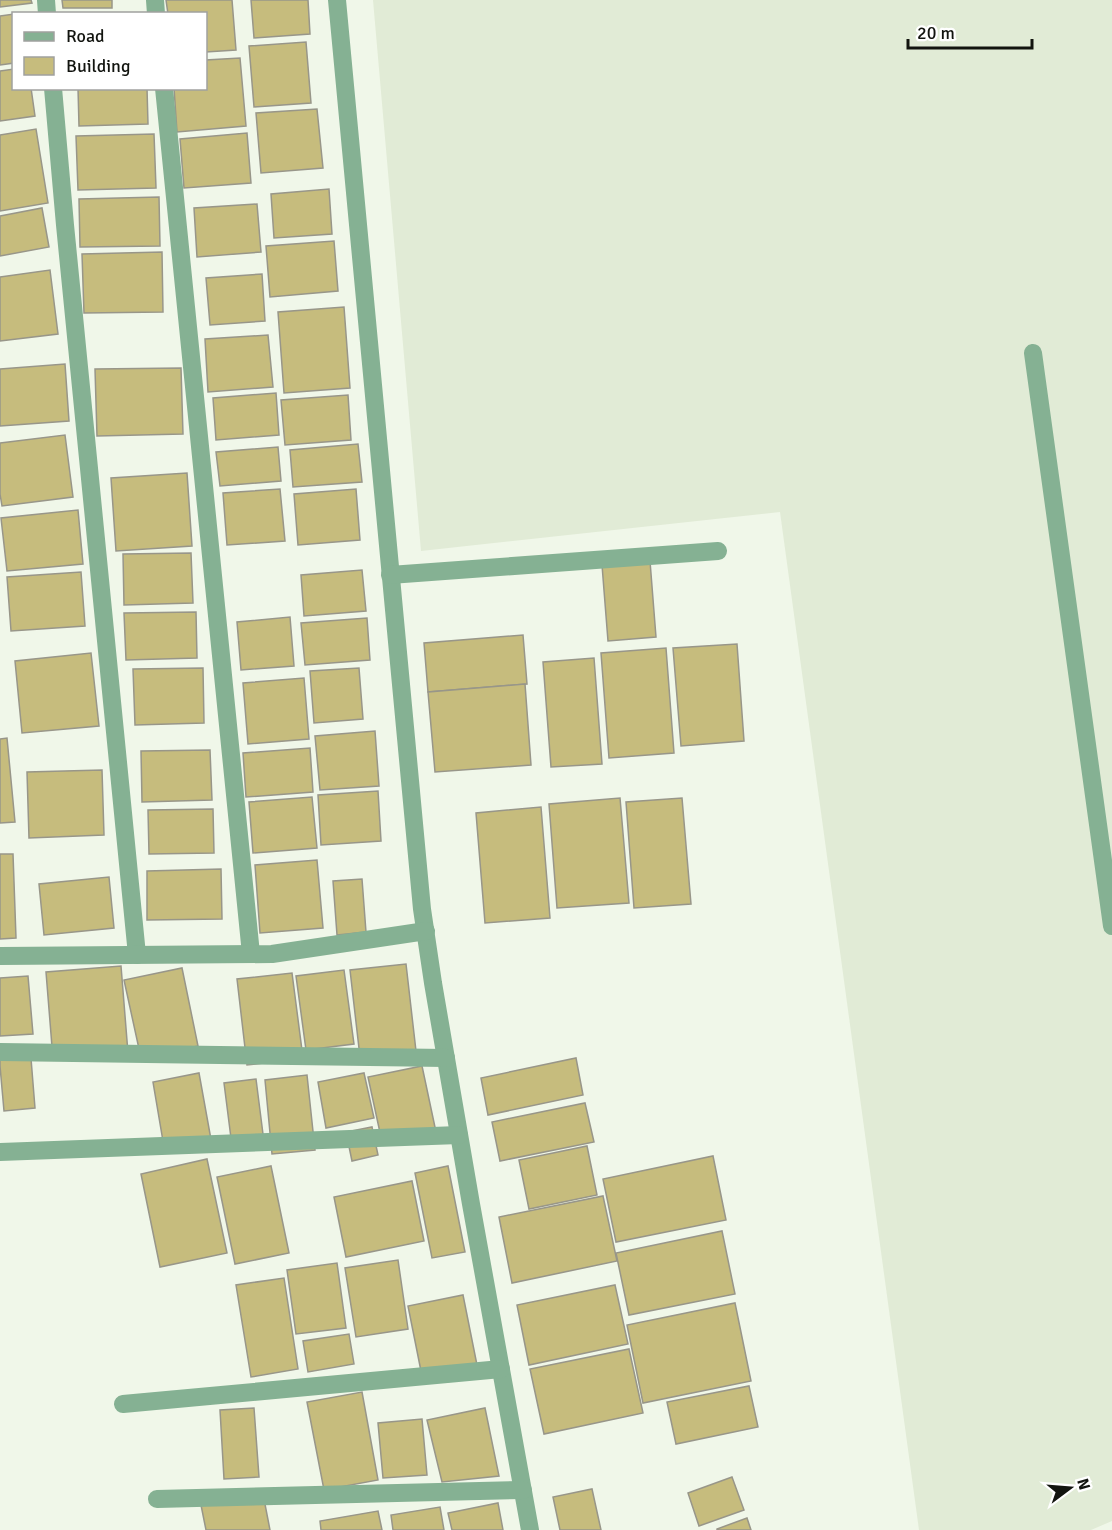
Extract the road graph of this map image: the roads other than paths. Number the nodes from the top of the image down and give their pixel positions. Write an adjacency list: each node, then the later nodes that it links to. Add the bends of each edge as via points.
1 (337, 0): 6 (street)
2 (53, 90): 10 (street)
3 (164, 90): 9 (street)
4 (1033, 353): 7 (street)
5 (718, 551): 6 (street)
6 (390, 575): 8 (street)
7 (1112, 926)
8 (426, 932): 9 (street); 13 (street)
9 (251, 954): 10 (street)
10 (137, 955): 11 (street)
11 (0, 956)
12 (0, 1052): 13 (street)
13 (446, 1058): 14 (street)
14 (459, 1136): 15 (street); 16 (street)
15 (0, 1152)
16 (501, 1369): 17 (street); 18 (street)
17 (123, 1404)
18 (523, 1490): 19 (street); 20 (street)
19 (157, 1499)
20 (530, 1530)

